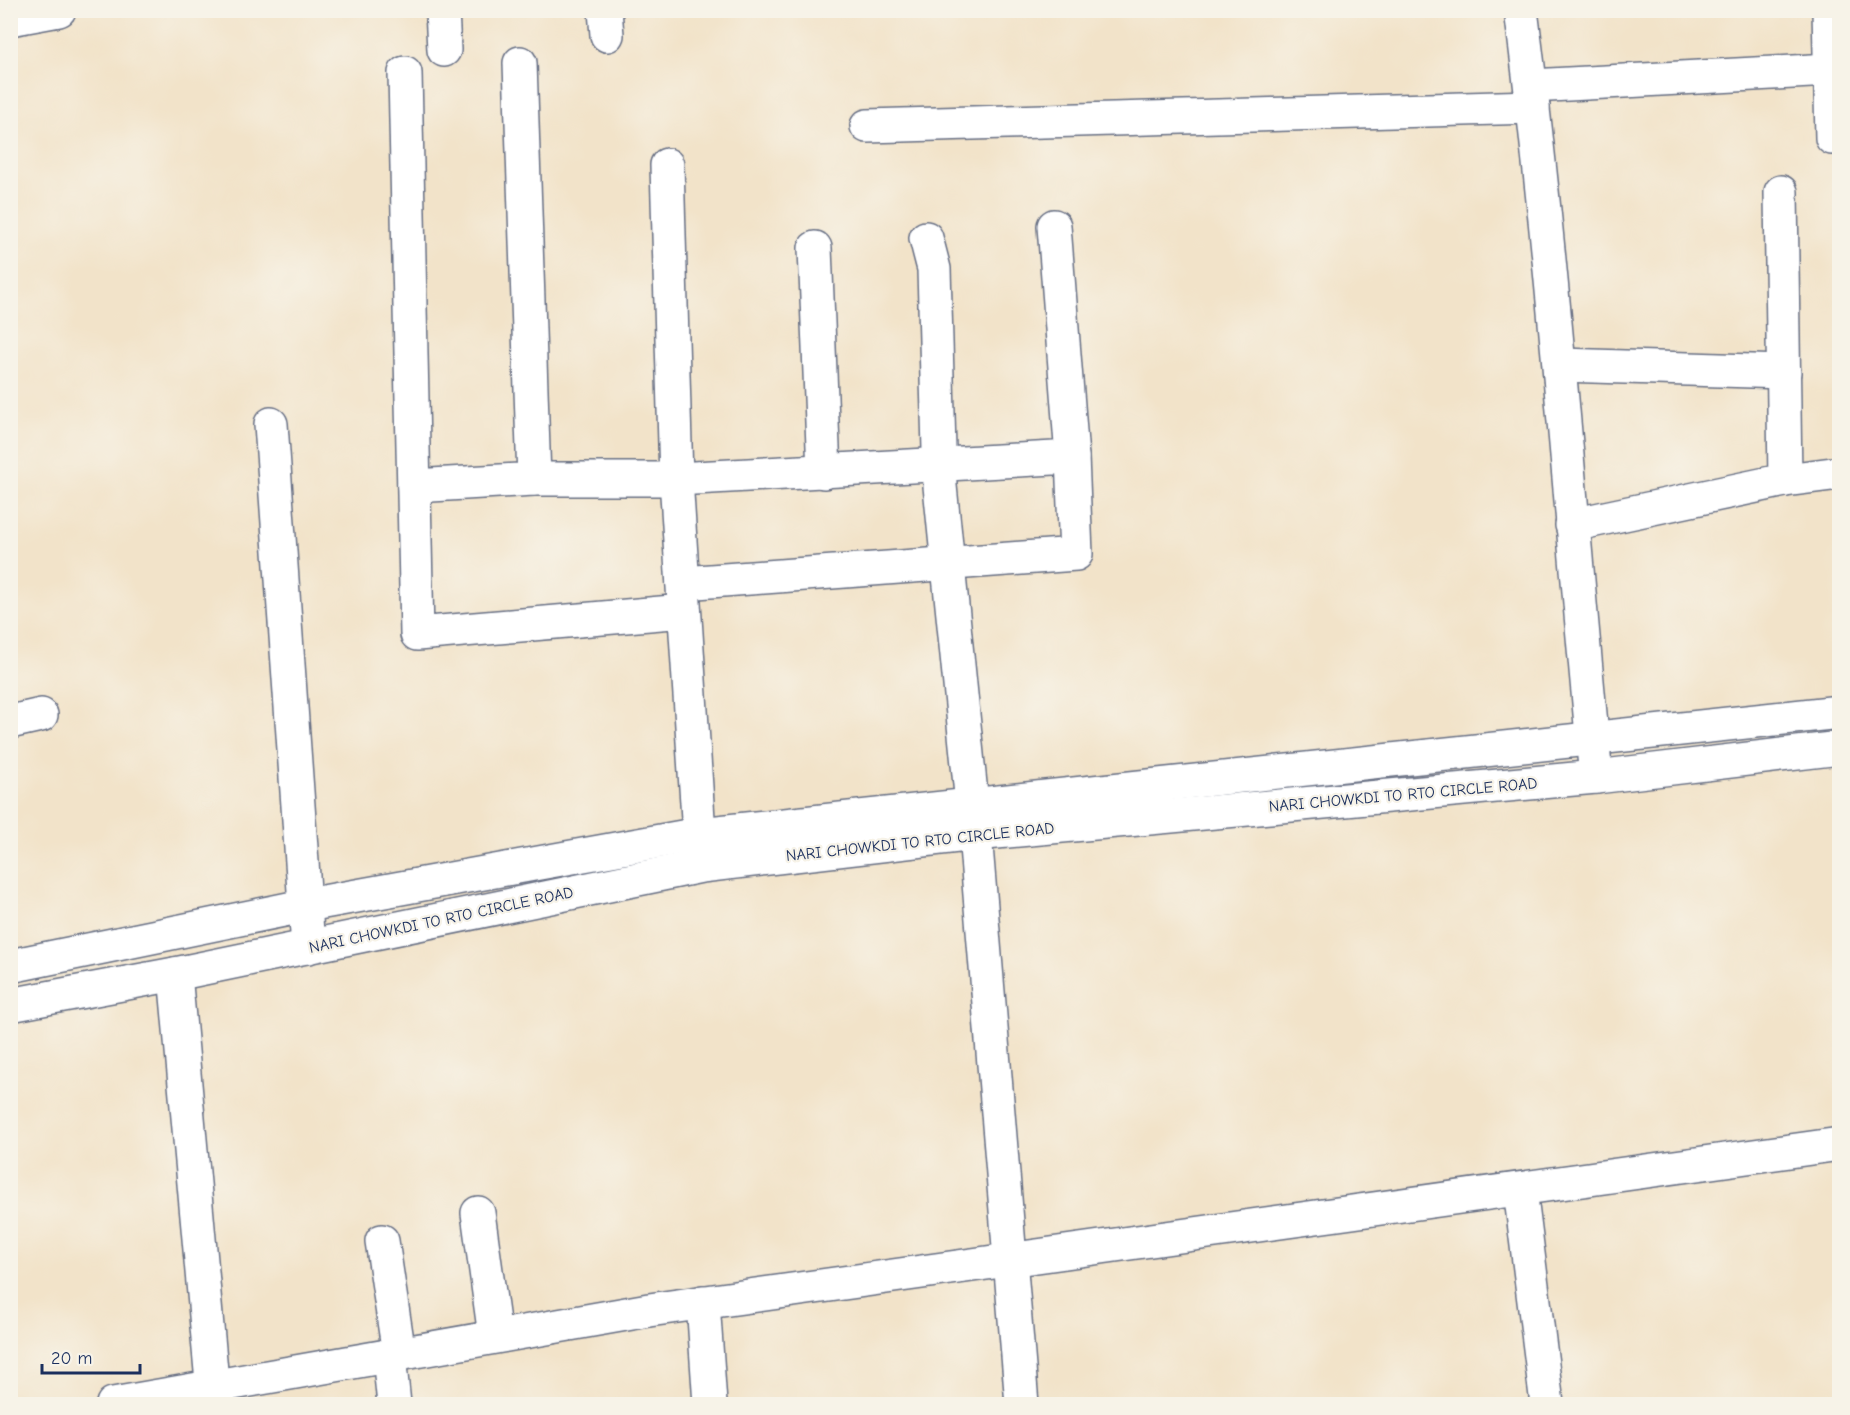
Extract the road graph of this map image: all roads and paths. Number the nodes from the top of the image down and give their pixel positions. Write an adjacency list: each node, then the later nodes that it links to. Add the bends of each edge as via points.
1 (59, 10): 5 (main road)
2 (442, 10): 6 (main road)
3 (1521, 10): 10 (main road)
4 (1829, 10): 8 (main road)
5 (10, 19)
6 (444, 50)
7 (520, 63): 25 (main road)
8 (1830, 70): 10 (main road); 12 (main road)
9 (405, 73): 28 (main road)
10 (1532, 96): 11 (main road); 18 (main road)
11 (867, 126)
12 (1832, 138)
13 (667, 165): 26 (main road)
14 (1781, 192): 19 (main road)
15 (1054, 226): 21 (main road)
16 (926, 238): 22 (main road, via 934,269)
17 (815, 248): 23 (main road)
18 (1561, 365): 19 (main road); 29 (main road)
19 (1784, 372): 27 (main road)
20 (272, 424): 38 (main road)
21 (1072, 457): 22 (main road); 30 (main road, via 1076,554)
22 (939, 463): 23 (main road); 30 (main road)
23 (824, 472): 26 (main road)
24 (1839, 473): 27 (main road)
25 (534, 479): 26 (main road); 28 (main road)
26 (676, 479): 31 (main road)
27 (1785, 480): 29 (main road)
28 (414, 486): 31 (main road, via 417,633)
29 (1572, 525): 33 (main road)
30 (947, 564): 31 (main road); 36 (main road)
31 (683, 597): 37 (main road)
32 (1839, 712): 33 (main road)
33 (1593, 739): 35 (main road); 36 (main road)
34 (1839, 748): 35 (main road, NARI CHOWKDI TO RTO CIRCLE ROAD)
35 (1596, 777): 36 (main road, NARI CHOWKDI TO RTO CIRCLE ROAD)
36 (973, 819): 37 (main road); 39 (main road, NARI CHOWKDI TO RTO CIRCLE ROAD, via 701,866); 47 (main road)
37 (699, 834): 38 (main road)
38 (305, 906): 39 (main road); 40 (main road)
39 (308, 947): 41 (main road, NARI CHOWKDI TO RTO CIRCLE ROAD)
40 (10, 966)
41 (175, 974): 42 (main road, NARI CHOWKDI TO RTO CIRCLE ROAD); 51 (main road)
42 (10, 1005)
43 (1839, 1144): 44 (main road)
44 (1520, 1190): 47 (main road); 56 (main road)
45 (478, 1213): 49 (main road)
46 (382, 1241): 50 (main road)
47 (1010, 1259): 48 (main road); 55 (main road)
48 (703, 1302): 49 (main road); 54 (main road)
49 (495, 1336): 50 (main road)
50 (394, 1355): 51 (main road); 53 (main road)
51 (213, 1396): 52 (main road)
52 (113, 1404)
53 (394, 1404)
54 (710, 1404)
55 (1022, 1404)
56 (1547, 1404)

